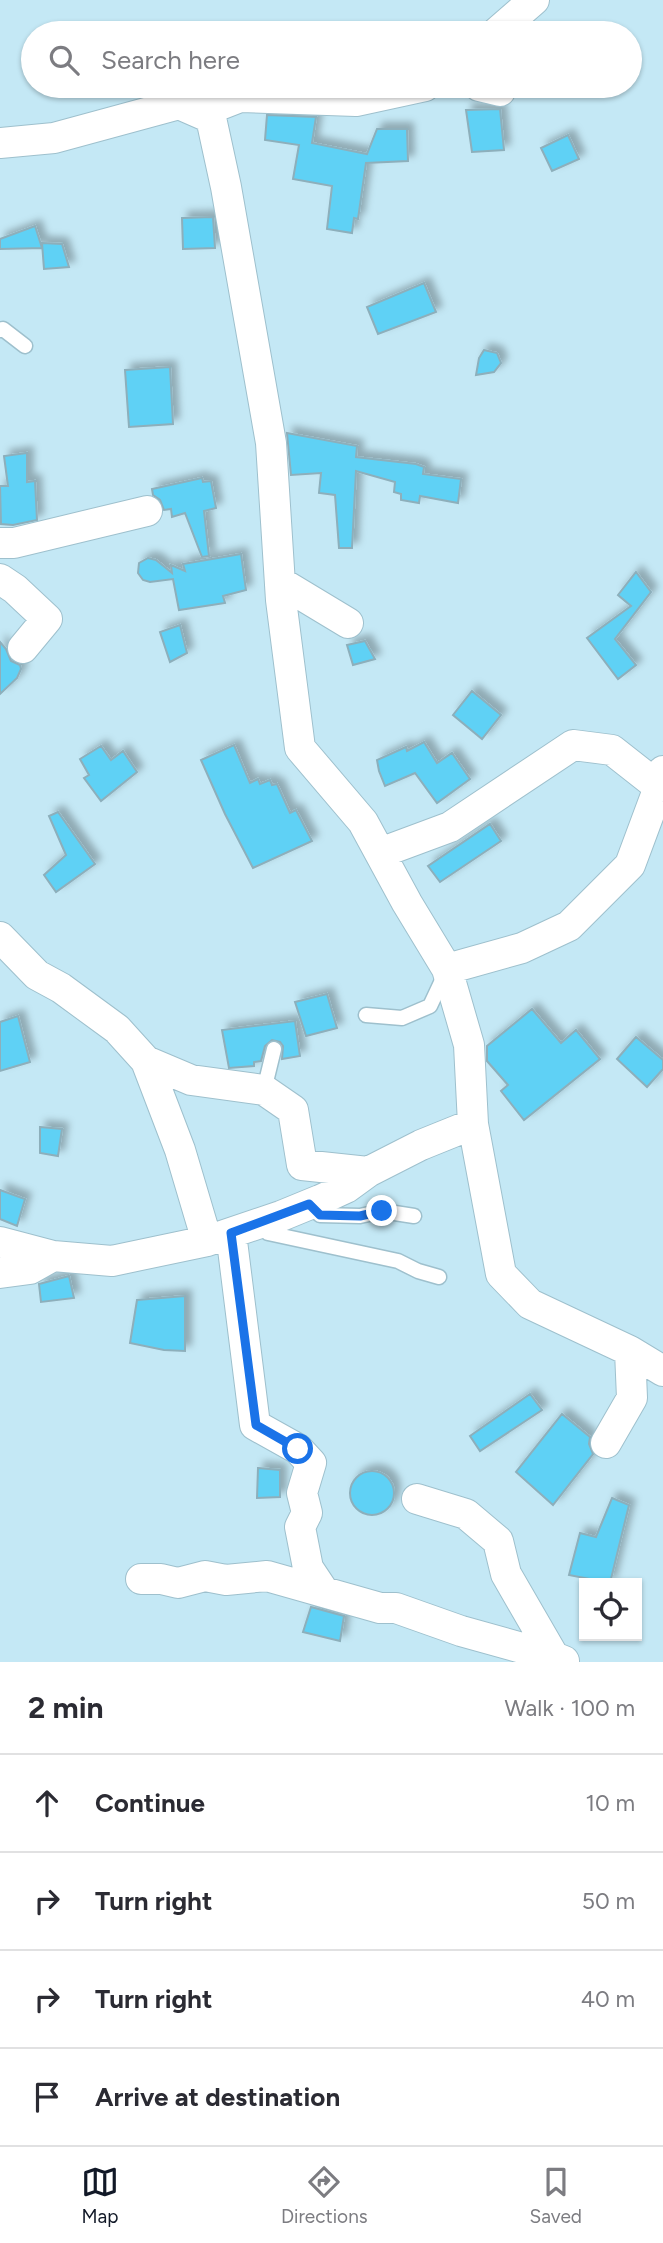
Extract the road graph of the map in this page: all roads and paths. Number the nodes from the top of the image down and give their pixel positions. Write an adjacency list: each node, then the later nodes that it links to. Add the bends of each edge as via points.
1 (534, 0): 2 (street)
2 (510, 21)
3 (237, 98): 6 (street)
4 (269, 98): 5 (street)
5 (370, 98)
6 (204, 111)
7 (0, 143): 13 (street, via 54,138 179,104 211,118 271,443)
8 (0, 330): 9 (lane)
9 (26, 346)
10 (147, 511): 11 (street)
11 (0, 543)
12 (0, 579): 15 (street, via 47,619)
13 (280, 582): 14 (street); 17 (street, via 300,748 363,822)
14 (348, 623)
15 (23, 648)
16 (661, 779): 17 (street, via 612,750 573,745 450,827); 19 (street, via 630,865 569,926 522,948)
17 (380, 853): 19 (street)
18 (0, 937): 22 (street, via 37,975 117,1030)
19 (447, 969): 20 (lane, via 430,1006 402,1018); 24 (street, via 470,1045)
20 (366, 1015)
21 (274, 1049): 23 (lane)
22 (146, 1061): 23 (street, via 191,1080); 28 (street, via 180,1150)
23 (264, 1090): 25 (street, via 293,1110 296,1169)
24 (473, 1124): 25 (street); 33 (street, via 501,1274 530,1304)
25 (368, 1172): 26 (street, via 346,1188)
26 (309, 1204): 27 (lane, via 320,1215 360,1216 382,1211); 28 (street)
27 (414, 1216)
28 (232, 1233): 30 (street, via 112,1261); 32 (lane, via 268,1233 398,1261); 38 (street, via 256,1425 298,1449 311,1463 302,1493 307,1513 300,1527 308,1568)
29 (0, 1242): 30 (street)
30 (53, 1256): 31 (street, via 30,1269)
31 (0, 1273)
32 (439, 1276)
33 (629, 1352): 34 (street); 35 (street, via 632,1398)
34 (663, 1371)
35 (606, 1443)
36 (417, 1499): 39 (street, via 466,1514 498,1541 506,1574)
37 (141, 1579): 38 (street, via 178,1583 205,1576 226,1580 267,1576)
38 (324, 1592): 39 (street, via 396,1608)
39 (561, 1660)

